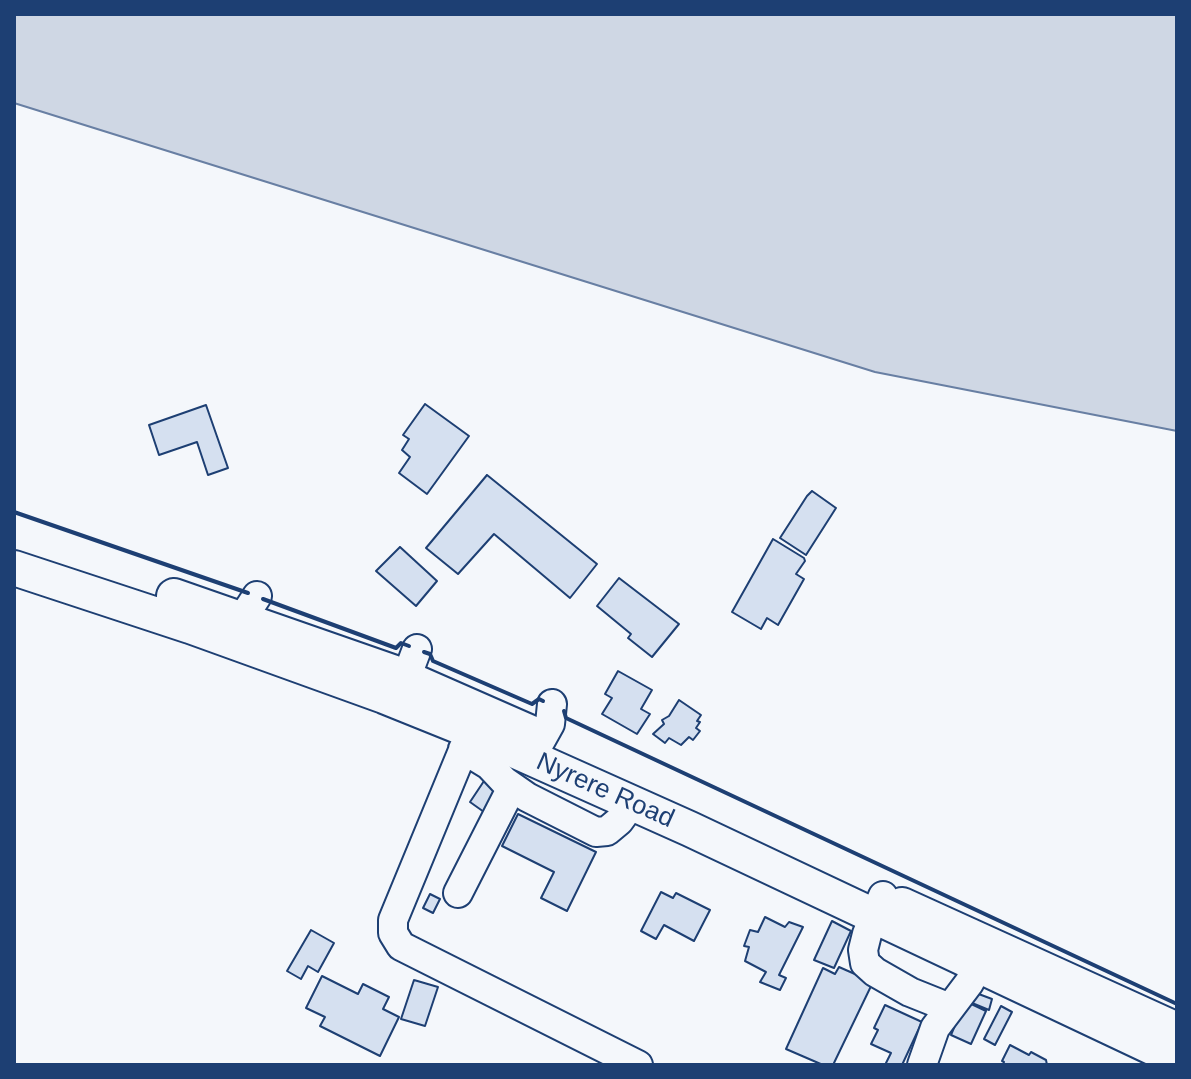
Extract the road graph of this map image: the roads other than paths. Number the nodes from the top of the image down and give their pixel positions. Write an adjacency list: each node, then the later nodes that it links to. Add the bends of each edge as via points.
1 (14, 543): 3 (main road, Nyrere Road, via 250,608)
2 (14, 568): 3 (main road, Nyrere Road, via 190,626)
3 (407, 676): 5 (main road, Nyrere Road); 6 (main road, Nyrere Road)
4 (552, 704): 6 (street, via 550,724)
5 (467, 740): 6 (main road, Nyrere Road); 7 (street); 15 (street, via 393,920 393,933 401,946)
6 (536, 748): 8 (main road, Nyrere Road); 10 (main road, Nyrere Road)
7 (512, 787): 8 (street, via 596,832 607,831); 9 (street)
8 (632, 803): 10 (main road, Nyrere Road)
9 (458, 893)
10 (879, 907): 11 (main road, Nyrere Road); 12 (street, via 863,950 865,963 910,992)
11 (983, 956): 12 (street); 13 (main road, Nyrere Road); 14 (main road, Nyrere Road)
12 (950, 1008): 16 (street, via 935,1028)
13 (1177, 1030)
14 (1177, 1059)
15 (638, 1065)
16 (922, 1065)

